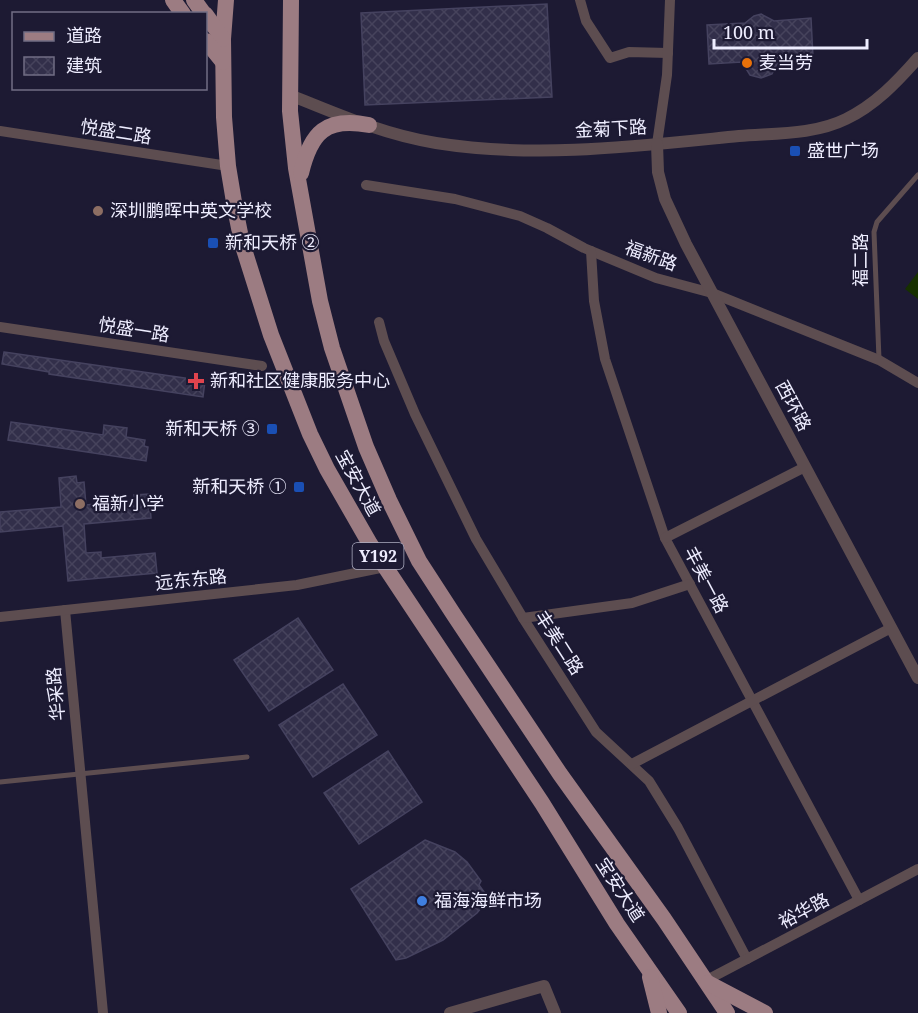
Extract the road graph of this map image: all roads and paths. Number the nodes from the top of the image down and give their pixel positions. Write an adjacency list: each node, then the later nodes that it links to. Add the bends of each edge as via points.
1 (194, 0): 6 (main road)
2 (226, 0): 8 (main road, 宝安大道)
3 (291, 0): 13 (main road, 宝安大道)
4 (580, 0): 10 (street, via 586,21 610,58 629,52)
5 (670, 0): 10 (street)
6 (203, 12)
7 (207, 17): 8 (main road)
8 (223, 39): 12 (main road, 宝安大道 / Y192)
9 (207, 42): 12 (main road)
10 (668, 53): 16 (street)
11 (918, 58): 16 (street, 金菊下路, via 868,107 844,120 816,129)
12 (223, 62): 17 (main road, 宝安大道 / Y192)
13 (290, 95): 14 (street, 金菊下路); 19 (main road, 宝安大道 / Y192)
14 (369, 125): 16 (street, 金菊下路, via 416,139 473,147 553,150); 19 (main road, via 342,122 324,128 305,156)
15 (0, 131): 17 (street, 悦盛二路)
16 (657, 144): 22 (street, 西环路, via 657,172 665,199)
17 (228, 166): 30 (main road, 宝安大道 / Y192, via 242,243 294,398 327,469)
18 (918, 175): 25 (lane, 福二路, via 877,222 874,232)
19 (299, 183): 46 (main road, 宝安大道 / Y192, via 320,301 335,358 366,447 419,561 560,774)
20 (366, 185): 21 (street, 福新路, via 503,211)
21 (591, 251): 22 (street, 福新路, via 656,278); 29 (street, 丰美一路, via 594,301 605,359)
22 (712, 293): 25 (street, 福新路); 28 (street, 西环路)
23 (379, 322): 34 (street, 丰美二路, via 420,425 476,539)
24 (0, 327): 26 (street, 悦盛一路)
25 (879, 360): 27 (street, 福新路)
26 (262, 366)
27 (918, 383)
28 (805, 466): 29 (street); 35 (street, 西环路)
29 (665, 538): 31 (street, 丰美一路)
30 (385, 567): 32 (street, 远东东路, via 297,585); 45 (main road, 宝安大道 / Y192)
31 (690, 584): 34 (street, via 632,603); 37 (street, 丰美一路)
32 (65, 610): 33 (street, 远东东路); 40 (street, 华采路)
33 (0, 616)
34 (523, 618): 39 (street, 丰美二路, via 596,732)
35 (891, 628): 36 (street, 西环路); 37 (street)
36 (918, 678)
37 (751, 700): 39 (street); 43 (street, 丰美一路)
38 (247, 757): 40 (lane)
39 (632, 764): 44 (street, 丰美二路, via 649,782 678,828)
40 (81, 774): 41 (lane); 47 (street, 华采路)
41 (0, 782)
42 (918, 869): 43 (street, 裕华路)
43 (859, 900): 44 (street, 裕华路)
44 (747, 959): 46 (street, 裕华路)
45 (646, 965): 50 (main road); 51 (main road, 宝安大道 / Y192)
46 (705, 981): 52 (main road, 宝安大道 / Y192); 53 (main road)
47 (103, 1013)
48 (450, 1013): 49 (street, via 544,986)
49 (555, 1013)
50 (659, 1013)
51 (679, 1013)
52 (727, 1013)
53 (765, 1013)

